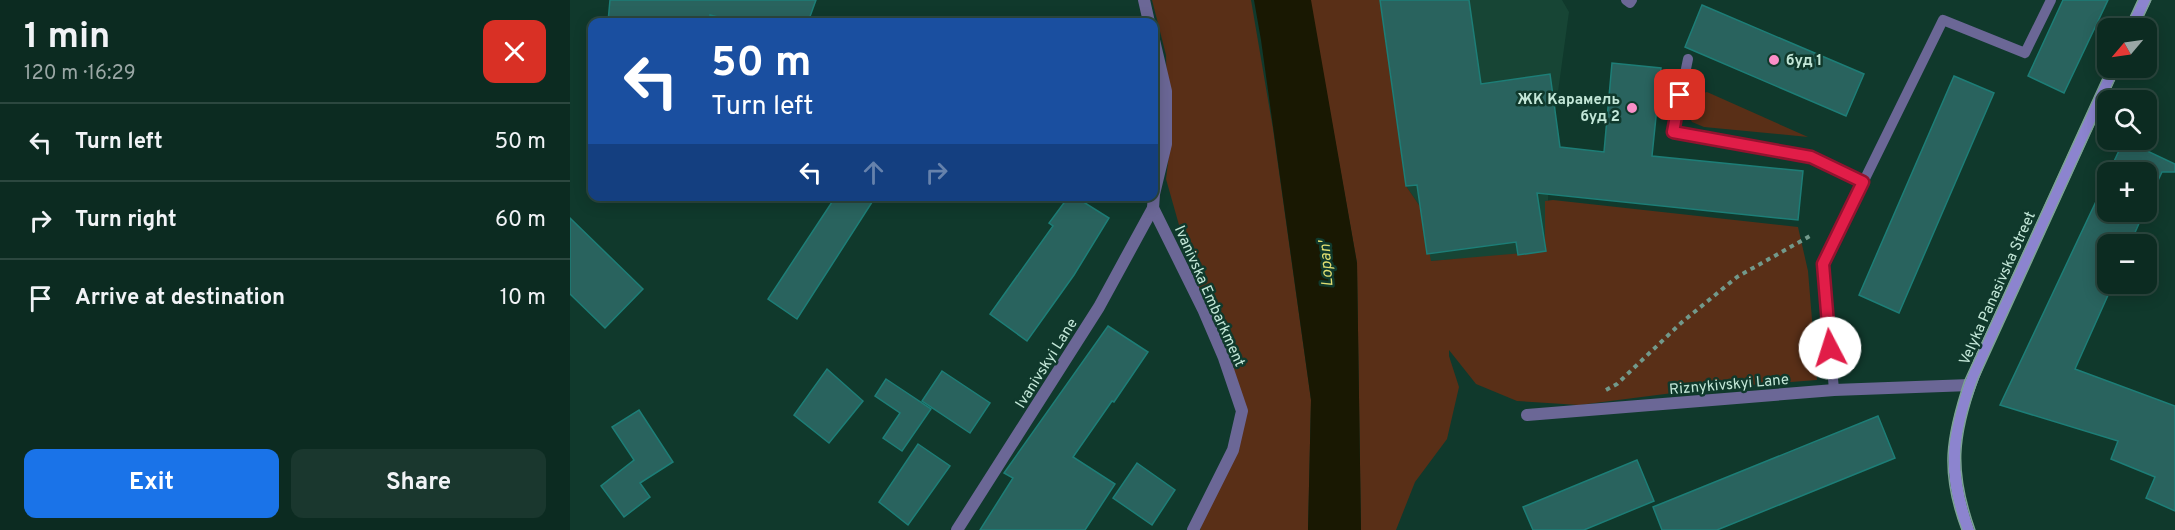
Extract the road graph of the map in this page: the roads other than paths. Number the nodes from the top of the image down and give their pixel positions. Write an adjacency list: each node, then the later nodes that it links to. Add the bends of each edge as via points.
1 (1144, 0): 6 (street)
2 (1626, 0): 3 (lane)
3 (1632, 0)
4 (2051, 0): 12 (lane, via 2025,53 1943,20)
5 (2145, 0): 7 (street)
6 (1148, 18)
7 (2137, 18)
8 (1158, 57): 11 (street, via 1166,91 1166,144)
9 (1688, 59): 12 (lane, via 1673,132 1811,157)
10 (2109, 78): 15 (street, Velyka Panasivska Street)
11 (1158, 177)
12 (1863, 182): 16 (lane, via 1823,264)
13 (1154, 201): 14 (street)
14 (1154, 208): 18 (street, Ivanivskyi Lane, via 1099,307); 19 (street, Ivanivska Embarkment, via 1203,309 1242,411 1233,450)
15 (1970, 385): 16 (street, Riznykivskyi Lane); 20 (street, Velyka Panasivska Street, via 1959,415 1953,451 1955,479)
16 (1834, 390): 17 (street, Riznykivskyi Lane)
17 (1527, 416)
18 (957, 530)
19 (1193, 530)
20 (1968, 530)

